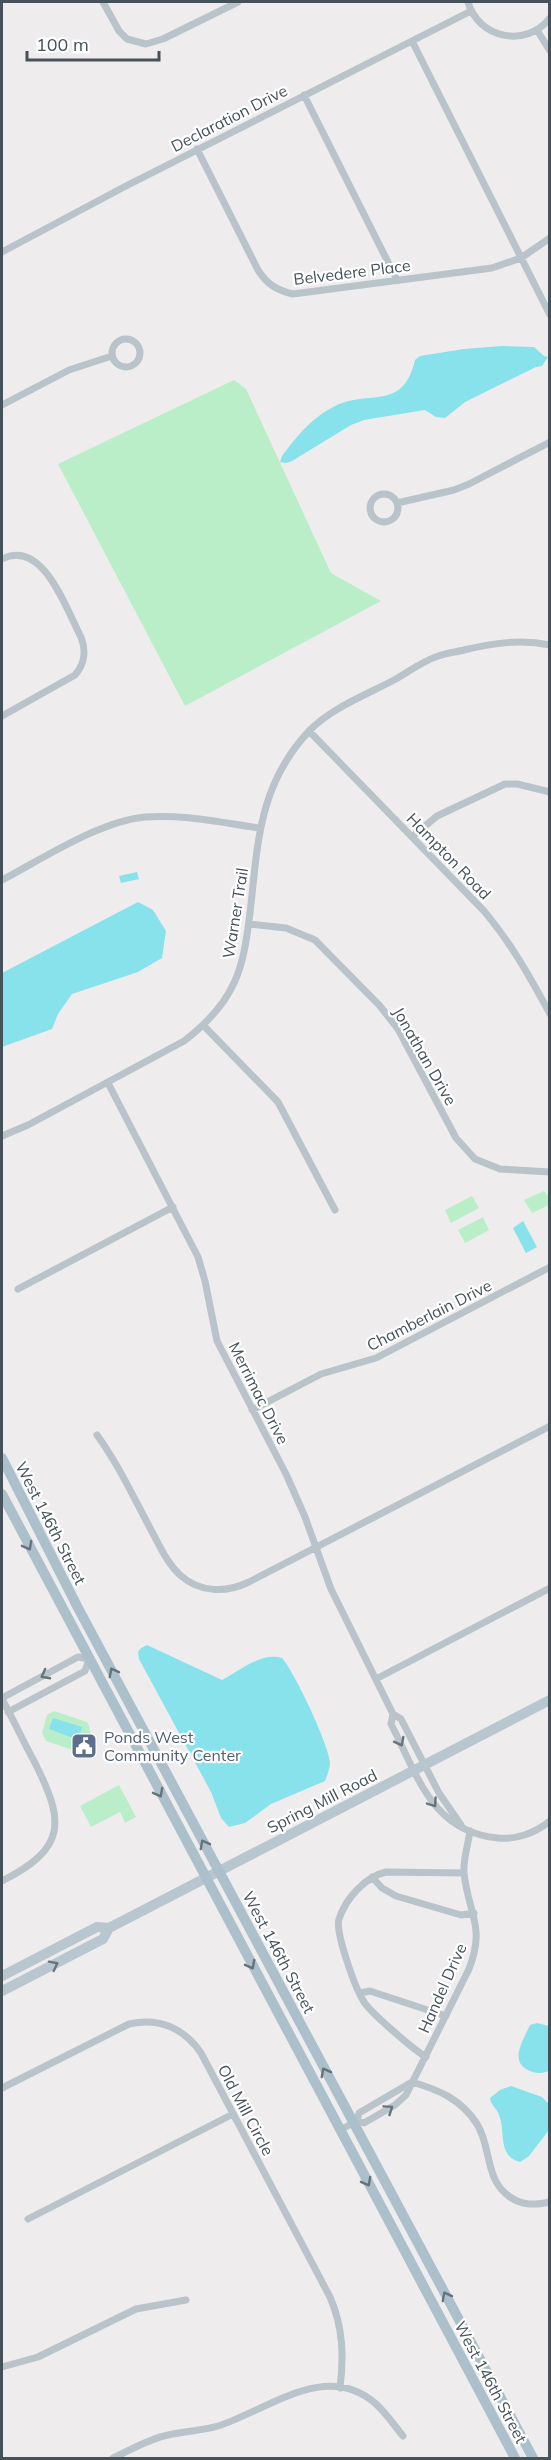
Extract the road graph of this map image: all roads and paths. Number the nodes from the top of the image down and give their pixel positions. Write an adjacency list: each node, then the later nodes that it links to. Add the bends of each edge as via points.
1 (103, 2): 2 (street, via 119,32 127,39 146,44)
2 (238, 2)
3 (468, 2): 4 (street)
4 (471, 11): 6 (street, via 483,26 502,35 523,36); 7 (street, Declaration Drive)
5 (549, 18): 6 (street)
6 (537, 30): 8 (street)
7 (412, 41): 9 (street, Declaration Drive); 13 (street)
8 (549, 51)
9 (304, 95): 10 (street, Declaration Drive); 14 (street)
10 (197, 149): 12 (street, Declaration Drive); 14 (street, Belvedere Place, via 269,285 293,294)
11 (549, 238): 13 (street, Belvedere Place)
12 (2, 252)
13 (520, 258): 14 (street, Belvedere Place, via 492,268); 15 (street)
14 (397, 280)
15 (549, 315)
16 (112, 356): 16 (street, via 120,366 129,367 138,358 139,349 129,339 120,340 113,346); 17 (street, via 69,370)
17 (2, 405)
18 (549, 442): 19 (street, via 469,484)
19 (397, 503): 19 (street, via 389,495 380,494 370,503 370,512 376,519 389,520 396,514)
20 (2, 559): 22 (street, via 25,556 41,565 84,649 82,664 72,677)
21 (549, 645): 23 (street, Warner Trail, via 528,641 495,643 438,656 340,708)
22 (2, 716)
23 (309, 731): 25 (street, Warner Trail, via 275,779); 26 (street, Hampton Road)
24 (549, 792): 26 (street, via 505,784 437,816)
25 (260, 828): 27 (street, via 166,816 128,820); 28 (street, Warner Trail)
26 (412, 837): 29 (street, Hampton Road, via 504,935)
27 (2, 880)
28 (249, 924): 30 (street, Warner Trail, via 234,983); 35 (street, Jonathan Drive, via 286,928 315,940 380,1006 398,1029 461,1146 475,1159 500,1169)
29 (549, 1014)
30 (204, 1026): 31 (street, Warner Trail); 37 (street, via 278,1102)
31 (108, 1083): 33 (street, Warner Trail); 36 (street, Merrimac Drive)
32 (2, 1131): 33 (street, Warner Trail)
33 (10, 1131): 34 (street, Warner Trail)
34 (2, 1136)
35 (549, 1172)
36 (173, 1207): 39 (street); 40 (street, Merrimac Drive, via 202,1270 217,1341)
37 (335, 1210)
38 (549, 1268): 40 (street, Chamberlain Drive, via 376,1358 321,1374)
39 (18, 1289)
40 (252, 1410): 45 (street, Merrimac Drive, via 291,1485)
41 (549, 1426): 45 (street)
42 (97, 1435): 45 (street, via 168,1560 197,1585 216,1590 240,1586)
43 (3, 1463): 47 (main road, West 146th Street)
44 (2, 1494): 48 (main road, West 146th Street, one-way to 48)
45 (316, 1548): 49 (street, Merrimac Drive, via 337,1603)
46 (549, 1588): 49 (street)
47 (102, 1652): 48 (street); 57 (main road, West 146th Street, one-way to 47)
48 (89, 1659): 51 (street, one-way to 51, via 78,1657); 51 (street, via 85,1671); 60 (main road, West 146th Street, one-way to 60)
49 (376, 1679): 52 (street, Merrimac Drive)
50 (549, 1700): 53 (street, Spring Mill Road)
51 (4, 1704): 61 (street, via 49,1791 55,1821 50,1843 38,1859)
52 (393, 1714): 53 (street, Merrimac Drive, via 401,1719); 53 (street, Merrimac Drive, one-way to 53, via 391,1724)
53 (420, 1768): 55 (street, Merrimac Drive); 55 (street, Merrimac Drive, one-way to 55, via 437,1809 456,1826); 57 (street, Spring Mill Road)
54 (549, 1821): 56 (street, via 514,1838)
55 (461, 1825): 56 (street, Merrimac Drive)
56 (470, 1831): 58 (street, Handel Drive)
57 (219, 1872): 60 (street, Spring Mill Road); 72 (main road, West 146th Street, one-way to 57)
58 (464, 1873): 59 (street, via 386,1872); 62 (street, Handel Drive)
59 (372, 1877): 62 (street, via 396,1896 461,1915); 66 (street, via 352,1896 339,1920)
60 (205, 1879): 63 (street, Spring Mill Road); 73 (main road, West 146th Street, one-way to 73)
61 (2, 1881)
62 (474, 1913): 67 (street, Handel Drive, via 478,1935 474,1955)
63 (109, 1928): 64 (street, Spring Mill Road, via 97,1927); 65 (street, Spring Mill Road, one-way to 63, via 103,1940)
64 (2, 1976)
65 (2, 1991)
66 (360, 1993): 67 (street, via 370,1991); 68 (street, via 369,2008)
67 (446, 2016): 68 (street, Handel Drive)
68 (426, 2057): 69 (street, Handel Drive)
69 (412, 2082): 72 (street, via 359,2113); 72 (street, Handel Drive, one-way to 69, via 364,2124 395,2105); 74 (street, via 448,2095 470,2115 482,2134 492,2176 503,2192 524,2204)
70 (2, 2088): 71 (street, Old Mill Circle, via 115,2030 153,2021 178,2030 194,2043)
71 (233, 2114): 75 (street); 78 (street, Old Mill Circle, via 334,2307 342,2347)
72 (355, 2122): 73 (street); 82 (main road, West 146th Street, one-way to 72)
73 (340, 2130): 81 (main road, West 146th Street, one-way to 81)
74 (549, 2202)
75 (28, 2218)
76 (186, 2300): 77 (street, via 136,2309 38,2357)
77 (2, 2367)
78 (340, 2388): 79 (street, via 370,2399); 80 (street, via 307,2388 219,2426 156,2438)
79 (403, 2436)
80 (113, 2458)
81 (515, 2458)
82 (533, 2458)

